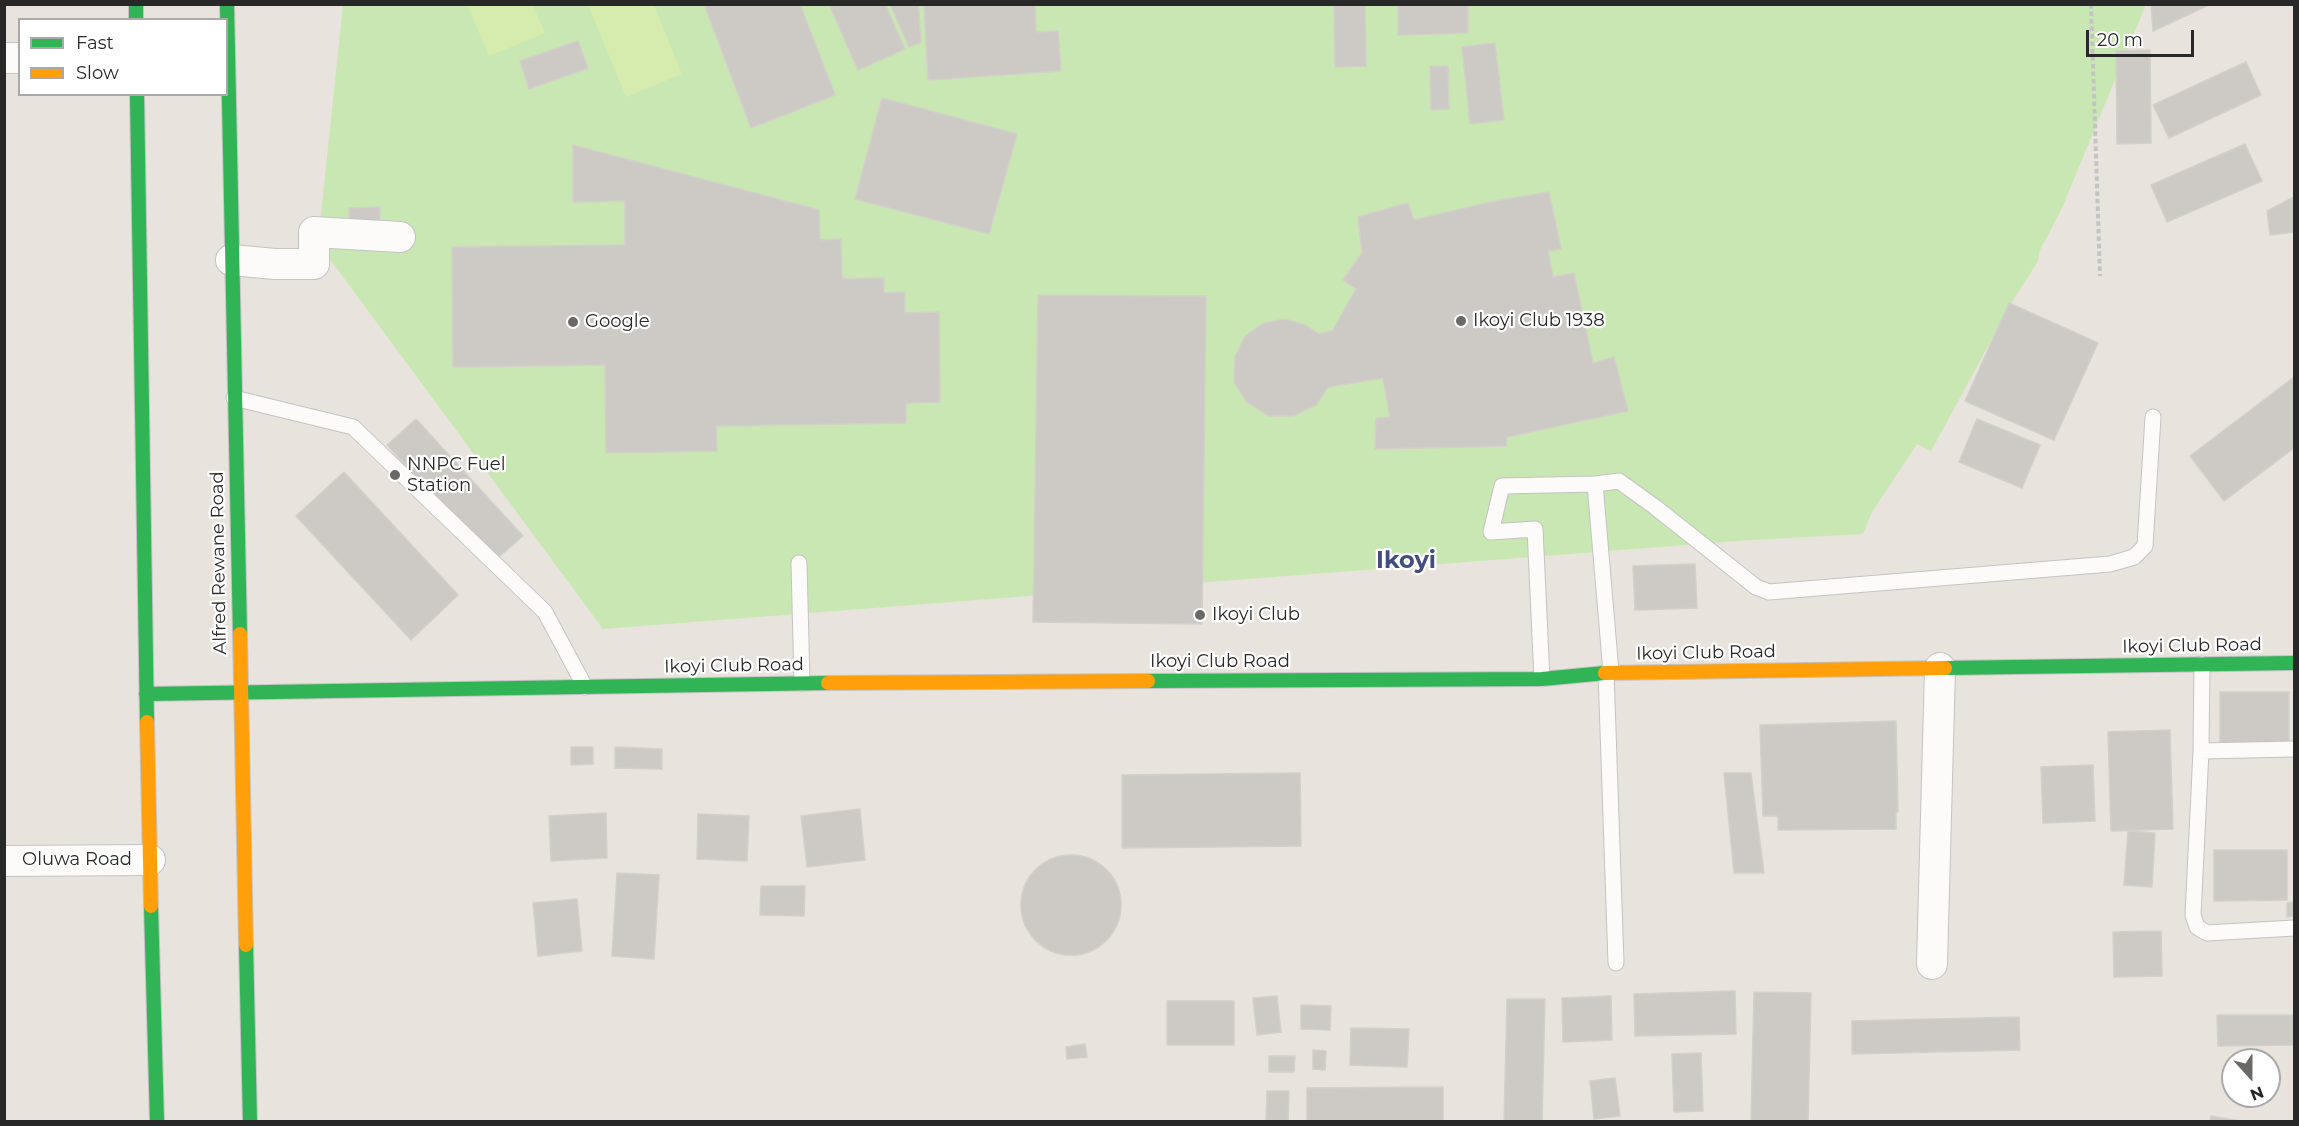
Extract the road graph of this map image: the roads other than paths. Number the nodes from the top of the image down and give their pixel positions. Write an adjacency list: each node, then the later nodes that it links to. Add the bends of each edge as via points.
1 (137, 96): 17 (main road)
2 (228, 96): 4 (main road, Alfred Rewane Road)
3 (400, 237): 4 (street, via 314,232 314,264)
4 (231, 260): 5 (main road, Alfred Rewane Road)
5 (234, 398): 15 (lane, via 353,427 546,612); 16 (main road, Alfred Rewane Road)
6 (2153, 417): 7 (lane, via 2145,546 2134,557 2110,564 1769,592 1756,587 1619,481)
7 (1595, 484): 12 (lane); 13 (lane, via 1503,486 1491,532 1535,529)
8 (799, 563): 14 (lane)
9 (2295, 663): 10 (main road, Ikoyi Club Road)
10 (2202, 664): 11 (main road, Ikoyi Club Road); 19 (lane)
11 (1940, 668): 12 (main road, Ikoyi Club Road); 24 (street)
12 (1608, 672): 13 (main road, Ikoyi Club Road); 23 (lane)
13 (1542, 679): 14 (main road, Ikoyi Club Road)
14 (802, 683): 15 (main road, Ikoyi Club Road)
15 (585, 687): 16 (main road, Ikoyi Club Road)
16 (240, 692): 17 (main road, Ikoyi Club Road); 26 (main road, Alfred Rewane Road)
17 (146, 694): 20 (main road)
18 (2295, 750): 19 (lane)
19 (2201, 751): 22 (lane, via 2193,915 2197,927 2207,933)
20 (150, 860): 21 (street, Oluwa Road); 25 (main road)
21 (4, 861)
22 (2295, 928)
23 (1616, 963)
24 (1932, 963)
25 (157, 1122)
26 (250, 1122)

